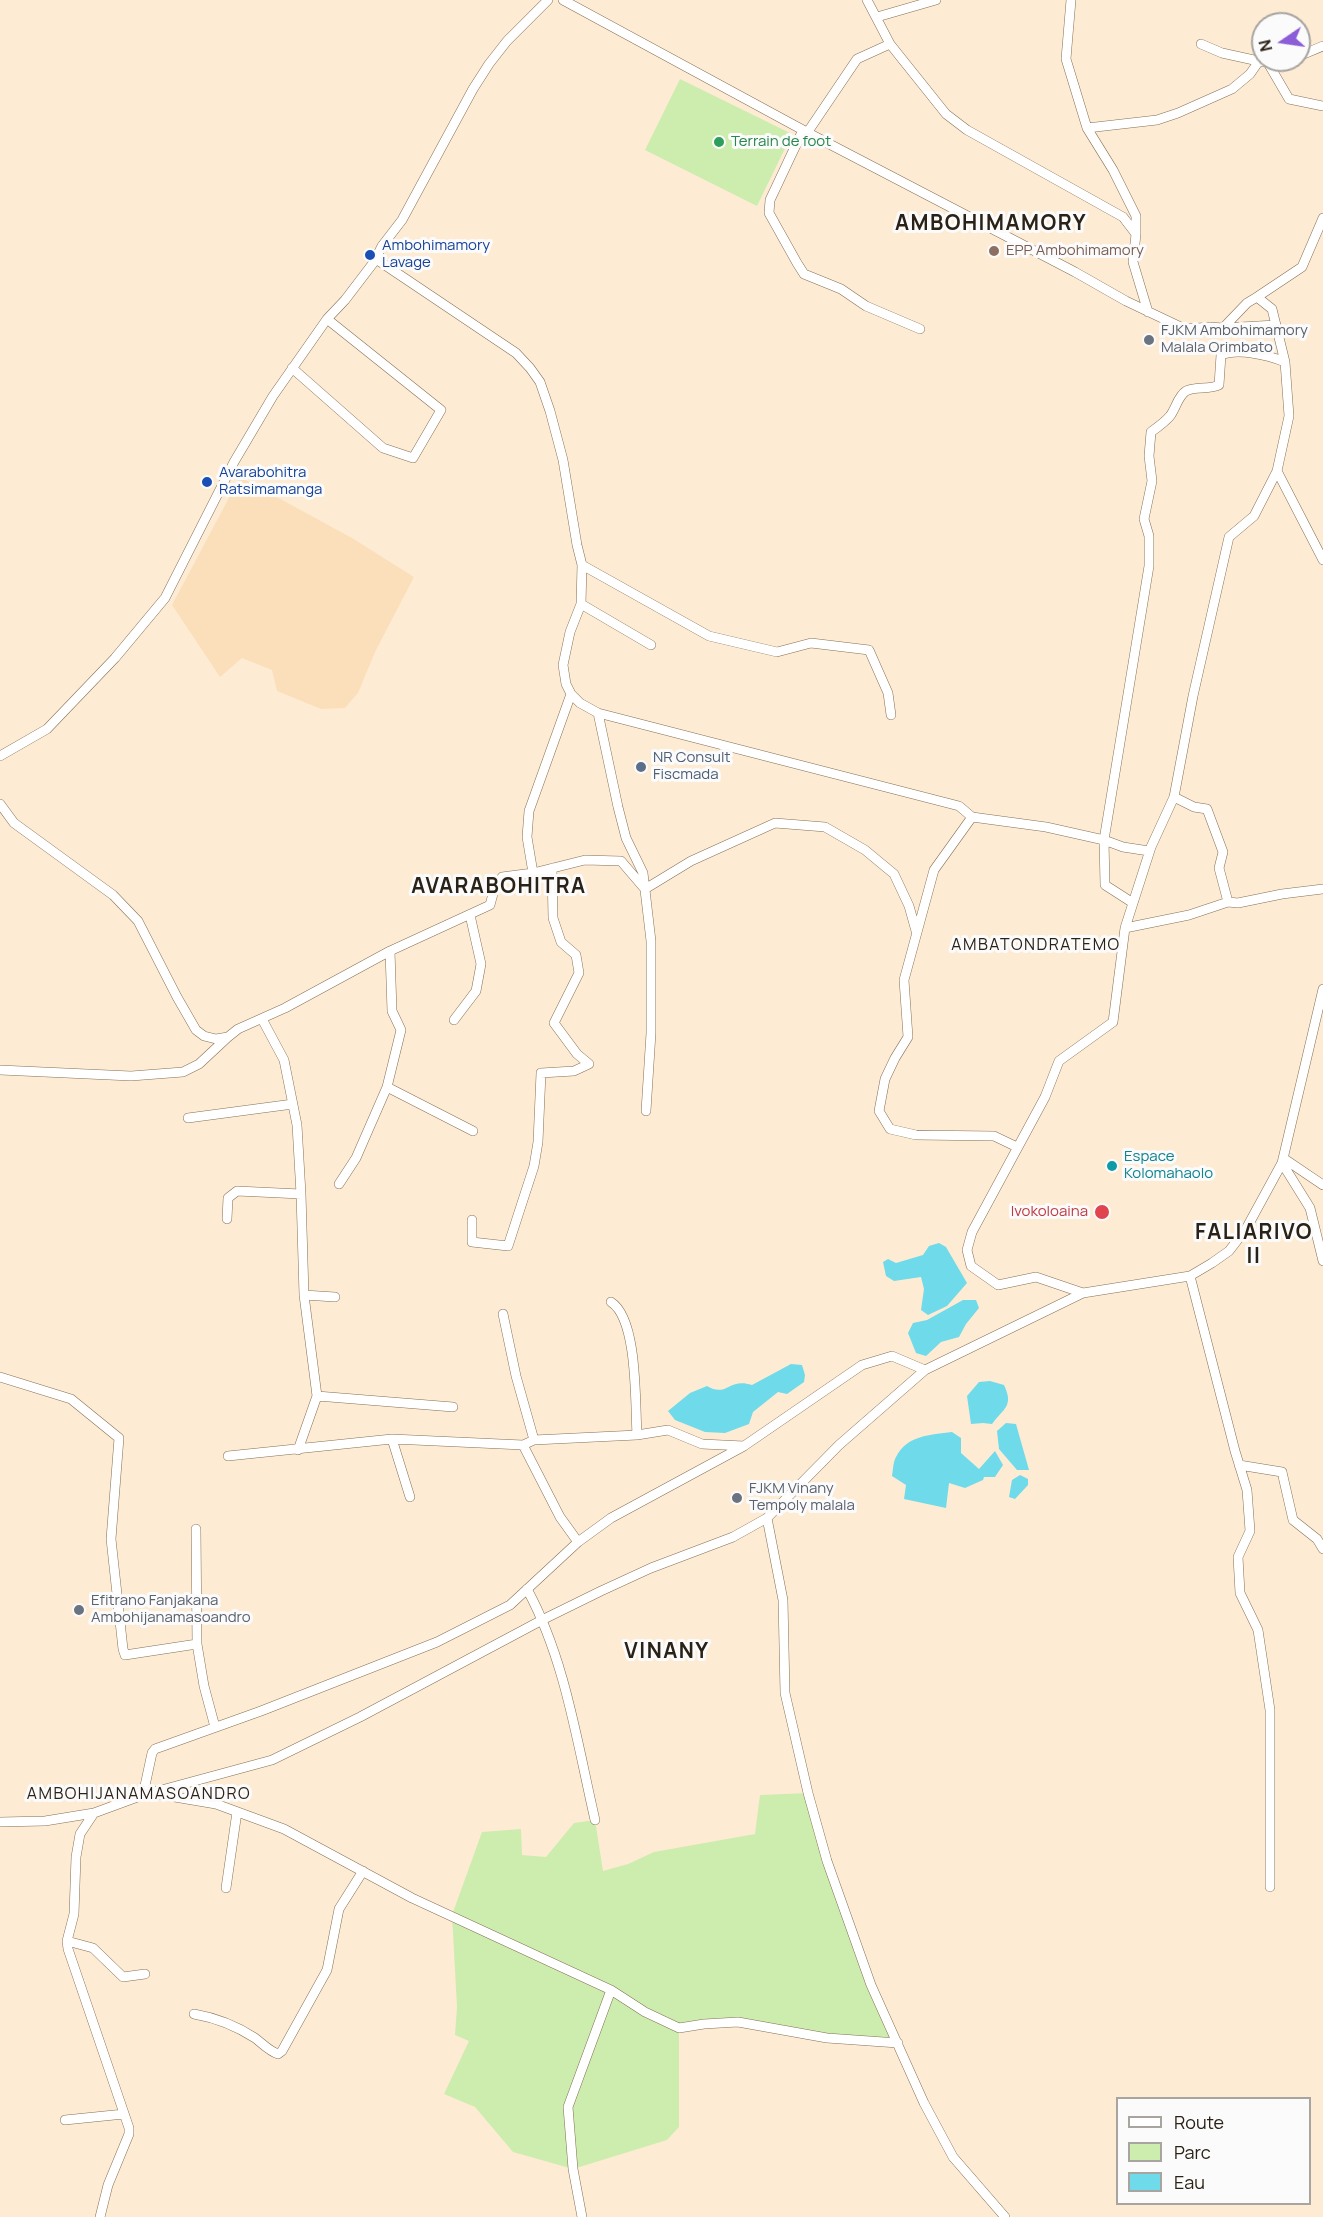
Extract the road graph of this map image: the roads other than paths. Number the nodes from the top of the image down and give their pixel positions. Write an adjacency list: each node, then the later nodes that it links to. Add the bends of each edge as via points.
1 (548, 0): 17 (street, via 507,41 484,72 402,220 381,246)
2 (563, 0): 14 (street)
3 (867, 0): 6 (street)
4 (936, 0): 6 (street)
5 (1071, 0): 13 (street, via 1066,59)
6 (877, 17): 7 (street)
7 (890, 44): 14 (street, via 857,59); 16 (street, via 946,114 967,130 1123,217)
8 (1201, 44): 9 (street)
9 (1251, 59)
10 (1252, 72): 13 (street, via 1232,89 1178,113 1157,120)
11 (1271, 72): 12 (street, via 1289,99)
12 (1323, 106)
13 (1087, 128): 16 (street, via 1136,216)
14 (805, 131): 19 (street); 23 (street, via 770,200 769,213 800,268 804,274 866,306)
15 (1323, 218): 18 (street, via 1302,267)
16 (1136, 234): 19 (street, via 1133,262)
17 (376, 259): 20 (street); 28 (street, via 516,353 540,382 563,460)
18 (1257, 297): 21 (street, via 1272,309); 22 (street)
19 (1148, 312): 22 (street, via 1185,329)
20 (327, 319): 25 (street); 25 (street, via 441,410 413,458 383,448)
21 (1276, 325): 22 (street); 24 (street)
22 (1223, 328)
23 (920, 329)
24 (1285, 362): 26 (street, via 1289,416); 38 (street, via 1242,353 1221,355 1219,385 1188,390 1180,396 1168,419 1151,432 1152,481 1144,519 1149,536 1149,566)
25 (292, 368): 34 (street, via 234,462 165,598 116,658 47,729)
26 (1277, 471): 27 (street); 35 (street, via 1254,516 1229,537)
27 (1323, 560)
28 (582, 564): 29 (street); 33 (street, via 709,636 777,652 811,643 869,650 888,693)
29 (581, 604): 30 (street); 31 (street, via 563,665)
30 (651, 645)
31 (571, 694): 32 (street); 41 (street, via 529,811 527,837)
32 (598, 713): 37 (street, via 959,806); 42 (street, via 626,837 644,873)
33 (891, 715)
34 (0, 756)
35 (1174, 797): 39 (street); 44 (street, via 1207,809 1224,852 1219,868)
36 (0, 804): 53 (street, via 14,823 114,895 138,921 196,1030 216,1039)
37 (972, 817): 38 (street); 48 (street, via 934,870)
38 (1104, 840): 39 (street); 45 (street, via 1106,885)
39 (1149, 851): 45 (street)
40 (552, 868): 41 (street); 42 (street, via 585,860 621,861); 66 (street, via 553,918 561,942 576,955 579,973 554,1023 589,1064 574,1071 541,1074 534,1166 508,1246 472,1242)
41 (533, 873): 46 (street, via 502,877 490,905)
42 (645, 889): 48 (street, via 690,861 775,824 825,827 865,850 894,874); 57 (street, via 651,941)
43 (1323, 889): 44 (street)
44 (1228, 902): 47 (street, via 1189,915)
45 (1133, 903): 47 (street)
46 (470, 915): 49 (street); 52 (street, via 481,964 476,991)
47 (1125, 928): 60 (street, via 1113,1022 1059,1061 1045,1097)
48 (916, 931): 60 (street, via 904,980 908,1037 885,1079 879,1111 890,1129 916,1135 994,1136)
49 (390, 951): 51 (street); 55 (street, via 392,1011 401,1030)
50 (1323, 989): 61 (street)
51 (262, 1019): 53 (street); 56 (street, via 284,1060)
52 (454, 1020)
53 (228, 1037): 54 (street, via 199,1064 183,1072 131,1076)
54 (0, 1070)
55 (387, 1087): 59 (street); 62 (street, via 356,1158)
56 (293, 1104): 58 (street); 64 (street)
57 (646, 1111)
58 (188, 1118)
59 (473, 1131)
60 (1017, 1147): 69 (street, via 972,1232 967,1250 971,1266 998,1285 1036,1278)
61 (1282, 1161): 63 (street); 67 (street, via 1310,1208); 68 (street, via 1246,1229 1229,1251)
62 (339, 1184)
63 (1323, 1185)
64 (301, 1194): 65 (street, via 237,1191 228,1198); 70 (street)
65 (227, 1219)
66 (472, 1220)
67 (1323, 1261)
68 (1190, 1276): 69 (street); 85 (street)
69 (1083, 1293): 74 (street)
70 (304, 1295): 71 (street); 76 (street)
71 (335, 1298)
72 (611, 1302): 78 (street, via 622,1312 630,1336)
73 (503, 1314): 80 (street)
74 (925, 1370): 82 (street, via 892,1356 862,1365); 87 (street, via 839,1445)
75 (0, 1377): 93 (street, via 71,1399 119,1438 111,1539 125,1655)
76 (317, 1396): 77 (street); 83 (street)
77 (453, 1407)
78 (636, 1435): 80 (street); 82 (street, via 668,1430 702,1444)
79 (392, 1439): 81 (street); 83 (street); 86 (street)
80 (534, 1440): 81 (street)
81 (523, 1445): 89 (street, via 560,1517)
82 (744, 1446): 89 (street, via 611,1518)
83 (298, 1450): 84 (street)
84 (228, 1456)
85 (1239, 1464): 90 (street, via 1282,1472 1293,1520 1317,1539); 101 (street, via 1247,1490 1250,1531 1238,1557 1240,1593 1258,1630 1270,1710)
86 (410, 1497)
87 (766, 1518): 92 (street, via 733,1537 651,1568); 107 (street, via 783,1600 784,1693 808,1793 827,1861 872,1986)
88 (196, 1529): 93 (street)
89 (578, 1542): 91 (street)
90 (1323, 1549)
91 (527, 1589): 92 (street); 94 (street, via 510,1605 437,1642)
92 (544, 1619): 95 (street, via 272,1760); 98 (street)
93 (197, 1644): 94 (street)
94 (214, 1727): 95 (street, via 155,1749)
95 (148, 1794): 96 (street, via 211,1803); 97 (street)
96 (237, 1812): 100 (street, via 285,1829); 102 (street)
97 (94, 1813): 99 (street, via 45,1821); 103 (street, via 80,1834 74,1914)
98 (595, 1820)
99 (0, 1822)
100 (363, 1871): 105 (street, via 412,1898); 106 (street, via 339,1909 327,1970 282,2051 273,2053 218,2018)
101 (1270, 1887)
102 (226, 1888)
103 (67, 1941): 104 (street, via 93,1948 123,1977); 108 (street)
104 (145, 1974)
105 (611, 1990): 107 (street, via 678,2028 738,2022 827,2038); 111 (street, via 568,2107)
106 (194, 2014)
107 (898, 2043): 112 (street, via 953,2157)
108 (124, 2114): 109 (street); 110 (street, via 129,2134 108,2185)
109 (65, 2120)
110 (100, 2217)
111 (582, 2217)
112 (1005, 2217)

